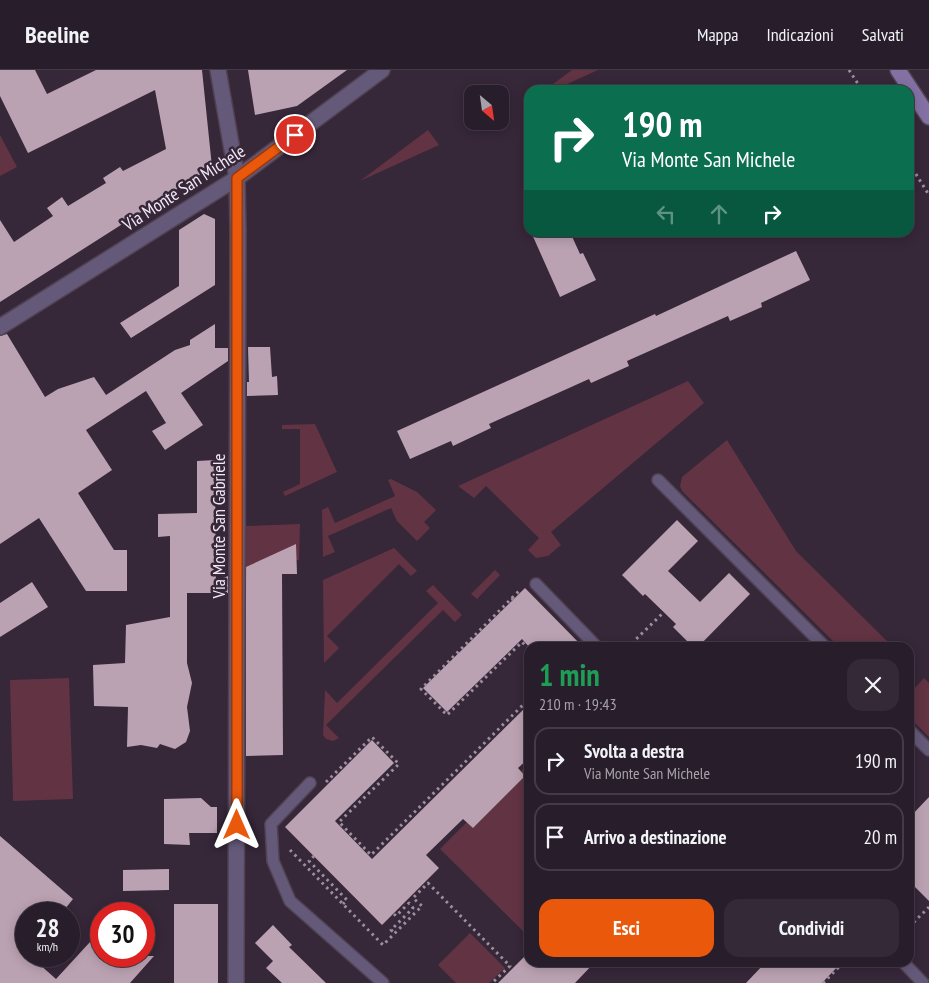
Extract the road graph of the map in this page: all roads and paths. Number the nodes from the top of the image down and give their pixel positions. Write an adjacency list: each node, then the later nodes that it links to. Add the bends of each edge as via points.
1 (218, 70): 10 (street, Via Monte San Gabriele)
2 (382, 70): 10 (street, Via Monte San Michele)
3 (849, 70): 5 (path)
4 (898, 70): 6 (street)
5 (859, 85)
6 (908, 85)
7 (914, 94): 8 (street)
8 (929, 117)
9 (914, 171): 11 (path)
10 (237, 178): 12 (street, Via Monte San Michele); 35 (street, Via Monte San Gabriele)
11 (929, 195)
12 (0, 327)
13 (658, 480): 19 (lane)
14 (536, 584): 17 (lane)
15 (522, 588): 20 (path, via 421,688 447,715 522,642)
16 (664, 612): 18 (path)
17 (592, 642)
18 (633, 642)
19 (820, 642)
20 (524, 644)
21 (524, 704): 24 (path, via 372,855 339,822 399,764 372,737)
22 (914, 735): 23 (lane)
23 (929, 750)
24 (342, 766)
25 (310, 783): 36 (lane, via 271,824 273,861 290,900)
26 (286, 846): 28 (path)
27 (314, 856): 28 (path, via 309,862 347,900)
28 (343, 904): 32 (path, via 383,945)
29 (929, 907): 31 (path)
30 (394, 914): 32 (path, via 396,916 409,903 413,908 391,930)
31 (914, 922)
32 (395, 933): 37 (path, via 422,906 413,898 428,883 510,966)
33 (839, 967): 38 (path)
34 (908, 967): 39 (lane)
35 (236, 983)
36 (383, 983)
37 (492, 983)
38 (823, 983)
39 (923, 983)

